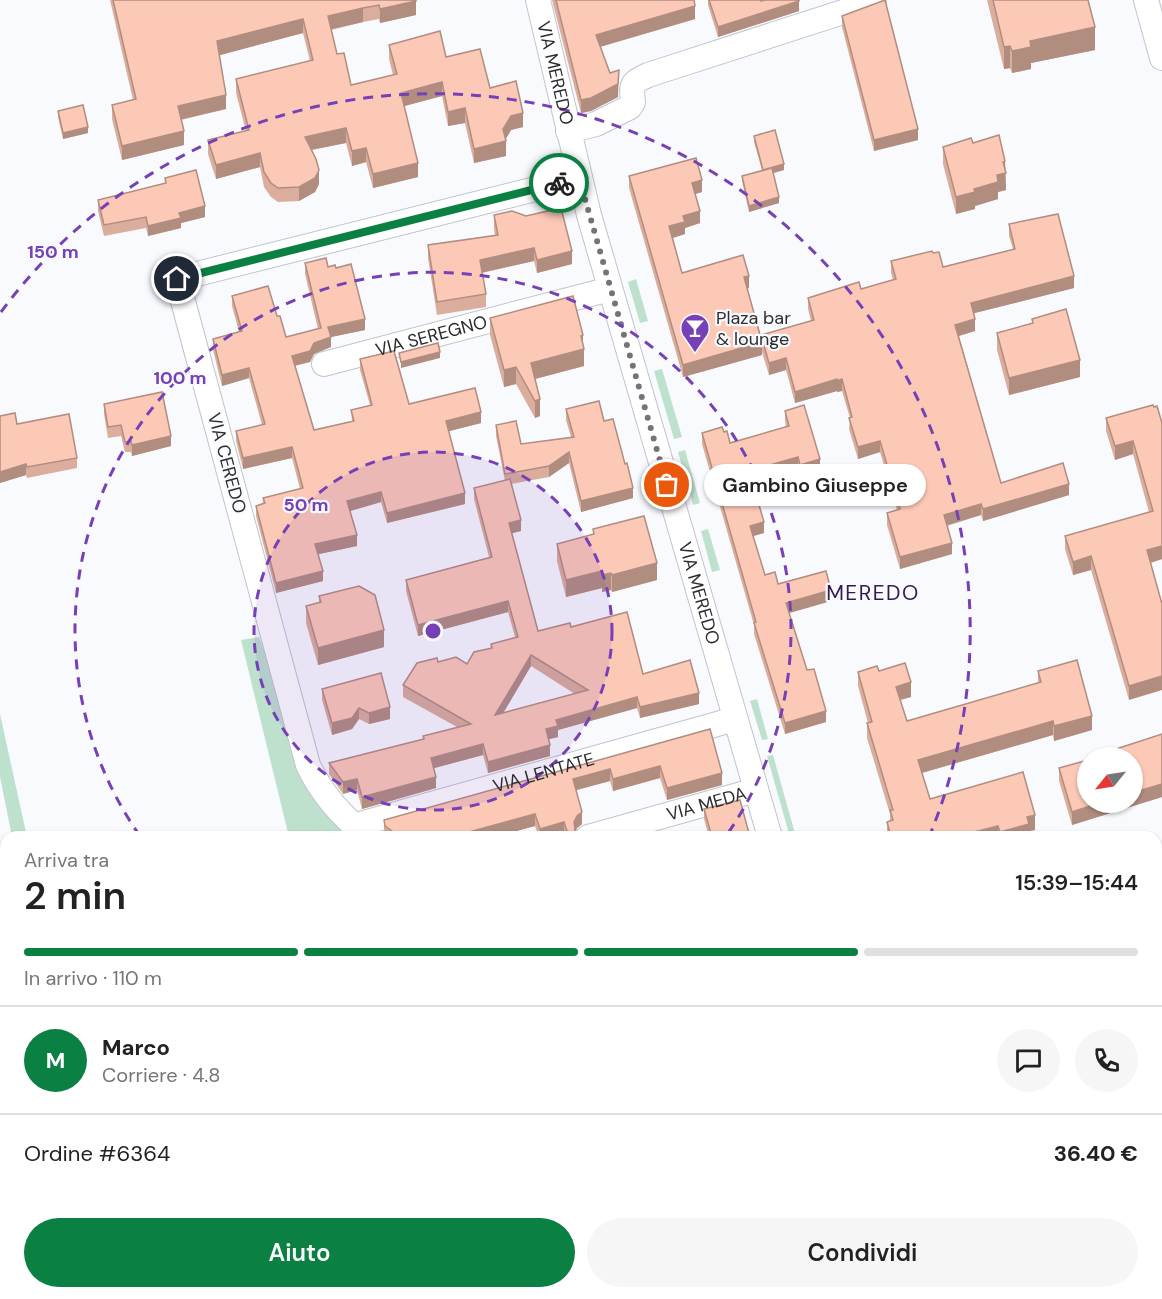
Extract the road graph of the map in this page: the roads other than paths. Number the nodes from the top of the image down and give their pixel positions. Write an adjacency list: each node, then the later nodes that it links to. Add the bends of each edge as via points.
1 (538, 0): 5 (street, VIA MEREDO)
2 (1146, 0): 4 (street)
3 (874, 2): 5 (street, via 648,75 635,81 630,107 596,124)
4 (1162, 58)
5 (568, 131): 6 (street, VIA MEREDO)
6 (579, 178): 7 (street, VIA MEREDO); 11 (street, VIA CEREDO, via 177,279 308,765 328,799)
7 (610, 289): 8 (street, VIA SEREGNO); 9 (street, VIA MEREDO)
8 (324, 364)
9 (735, 719): 10 (street, VIA MEREDO); 11 (street, VIA LENTATE)
10 (756, 790): 12 (street, VIA MEDA); 13 (street, VIA MEREDO)
11 (361, 831)
12 (609, 831)
13 (768, 831)

